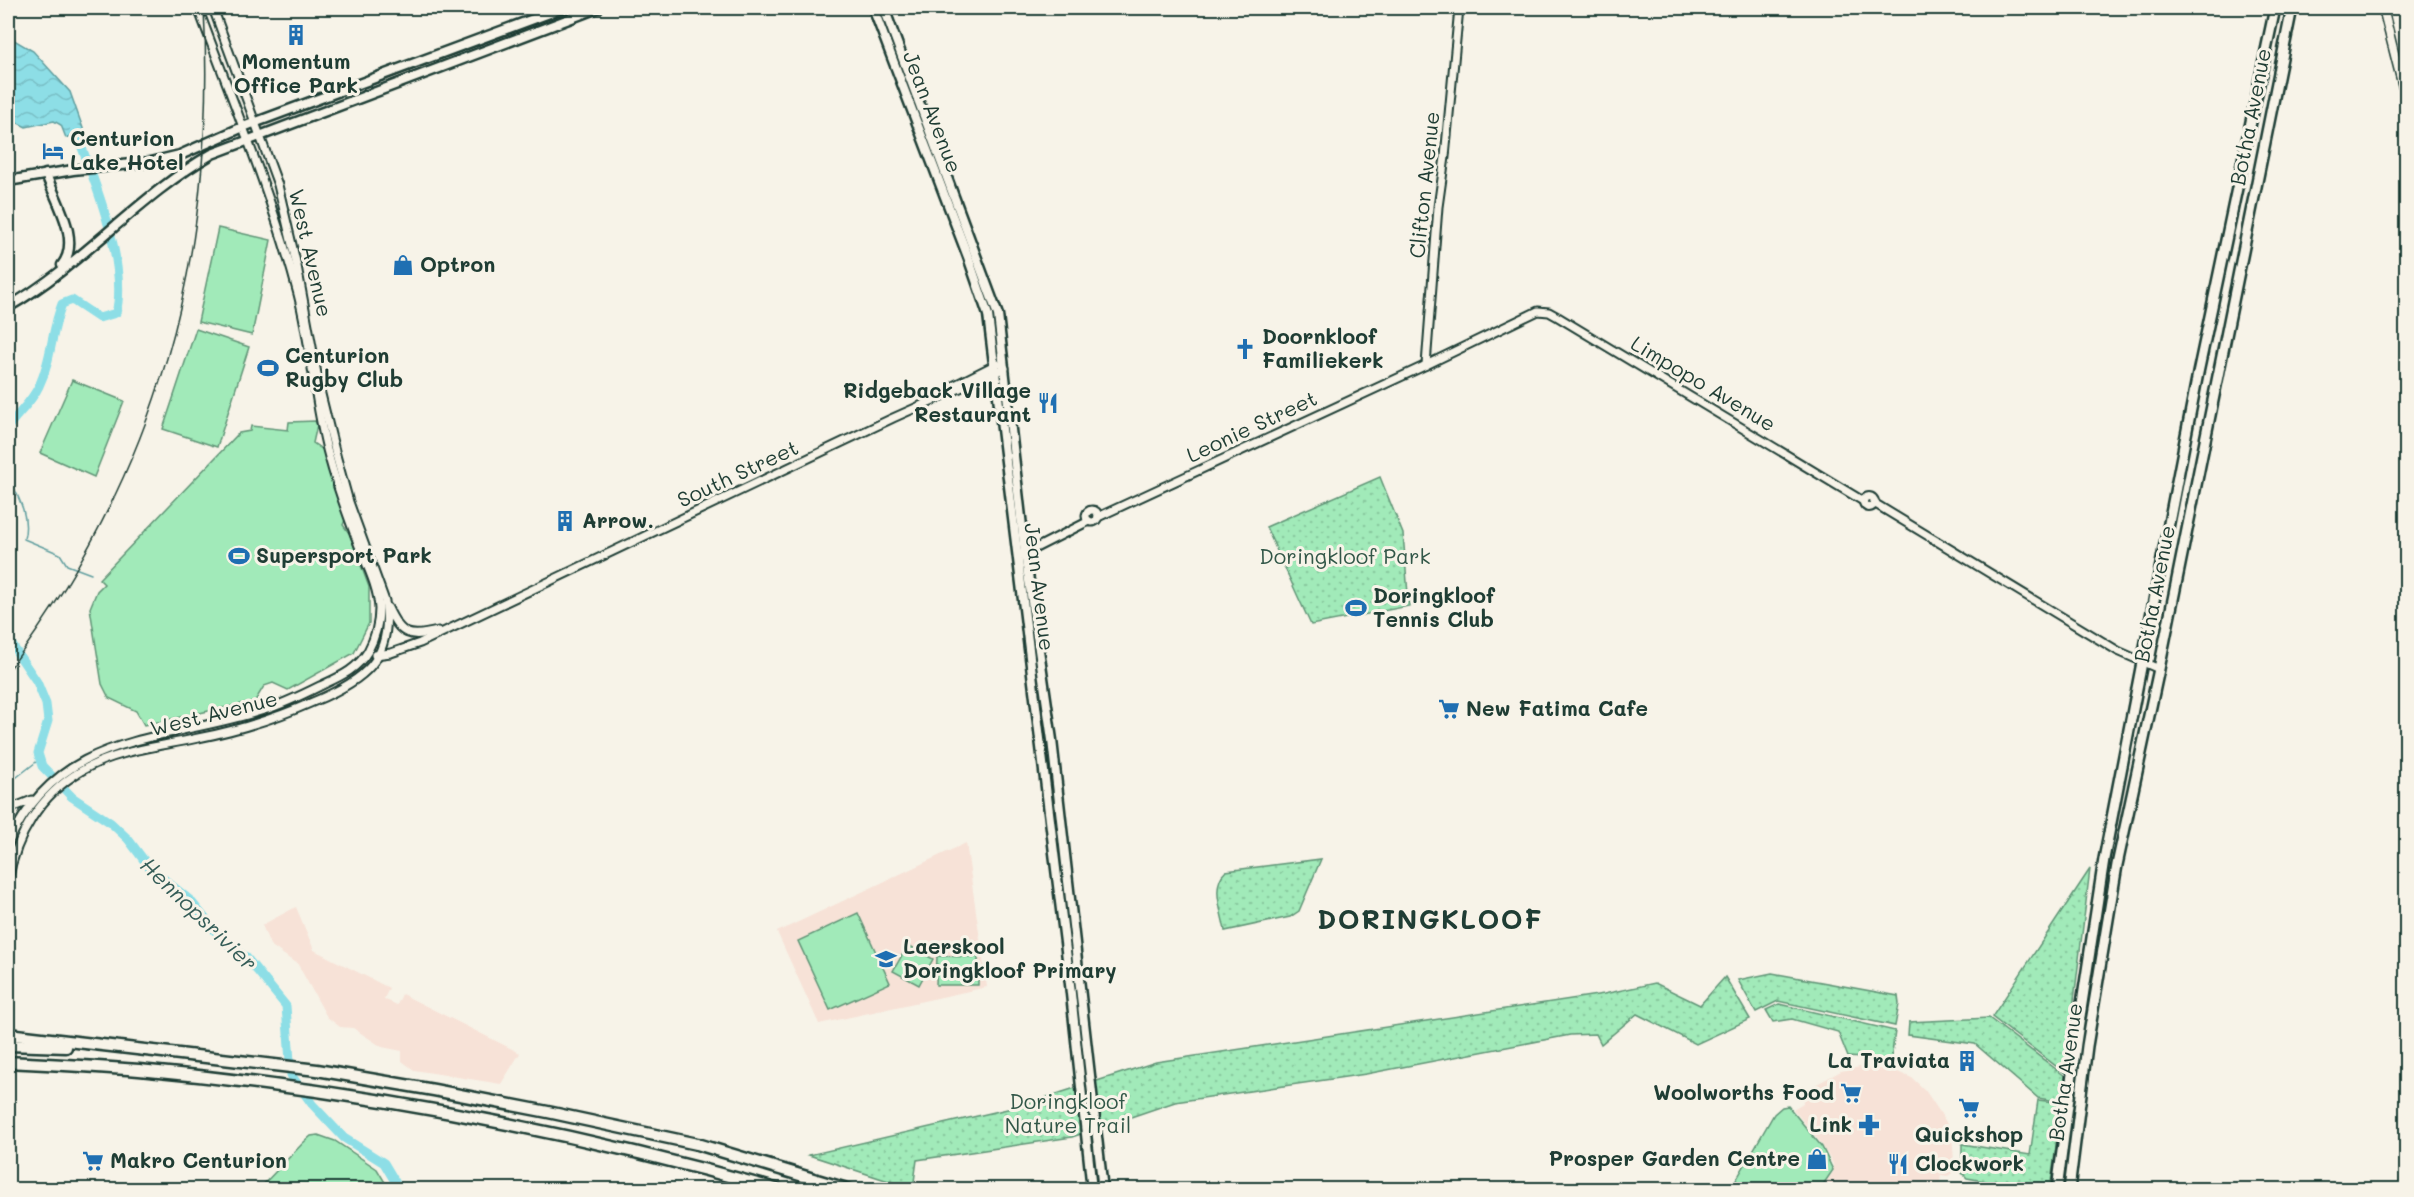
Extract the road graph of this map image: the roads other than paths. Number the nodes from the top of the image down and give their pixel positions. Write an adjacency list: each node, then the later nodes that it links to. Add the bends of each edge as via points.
1 (198, 8): 11 (street, West Avenue)
2 (213, 8): 10 (street, West Avenue)
3 (563, 8): 10 (main road)
4 (598, 8): 12 (main road)
5 (873, 8): 17 (main road, Jean Avenue)
6 (884, 8): 17 (main road, Jean Avenue)
7 (1459, 8): 21 (street, Clifton Avenue)
8 (2274, 8): 37 (main road, Botha Avenue)
9 (2292, 8): 38 (main road, Botha Avenue)
10 (256, 123): 11 (main road); 12 (street, West Avenue)
11 (243, 128): 13 (street, West Avenue); 14 (main road, via 163,160)
12 (260, 134): 13 (main road); 32 (street, West Avenue, via 278,186 339,466)
13 (248, 140): 18 (main road, via 185,169); 35 (street, West Avenue, via 299,299 329,457 377,592 378,626)
14 (46, 174): 15 (main road); 16 (main road)
15 (9, 181): 16 (main road, via 29,180)
16 (51, 190): 18 (main road, via 70,243 68,258)
17 (972, 256): 23 (main road, Jean Avenue, via 996,307); 25 (main road, Jean Avenue, via 987,310)
18 (54, 275): 19 (main road)
19 (8, 307)
20 (1534, 311): 22 (street, Leonie Street); 37 (street, Limpopo Avenue, via 1553,314 1865,499 1871,497 1873,505)
21 (1426, 348): 22 (street); 24 (street, Clifton Avenue)
22 (1443, 357): 24 (street, Leonie Street)
23 (1004, 365): 25 (street, South Street); 30 (main road, Jean Avenue)
24 (1426, 366): 27 (street, Leonie Street)
25 (995, 369): 31 (main road, Jean Avenue); 33 (street, South Street)
26 (1086, 514): 27 (street, via 1089,510); 28 (street); 29 (street)
27 (1097, 514): 28 (street, via 1095,521)
28 (1089, 521): 29 (street)
29 (1075, 527): 30 (street)
30 (1025, 553): 31 (street); 34 (main road, Jean Avenue)
31 (1016, 558): 39 (main road, Jean Avenue)
32 (384, 601): 33 (street, via 395,622 407,633 418,636); 36 (street, West Avenue, via 386,628)
33 (451, 628): 36 (street, South Street, via 402,650)
34 (1037, 640): 39 (main road, via 1034,649 1038,678); 47 (main road, Jean Avenue)
35 (366, 654): 36 (street, South Street); 40 (street, West Avenue, via 346,674 276,706 111,747)
36 (377, 656): 40 (street, West Avenue, via 356,681 291,712 231,731 111,757)
37 (2141, 663): 38 (street); 59 (main road, Botha Avenue, via 2104,859)
38 (2159, 669): 60 (main road, Botha Avenue, via 2115,877 2087,1046)
39 (1033, 682): 48 (main road, Jean Avenue)
40 (75, 769): 41 (street, West Avenue); 46 (street, West Avenue, via 34,813 23,833)
41 (36, 796): 42 (street, via 20,806); 45 (street, West Avenue)
42 (8, 802)
43 (8, 819): 44 (street)
44 (8, 837)
45 (8, 844)
46 (8, 880)
47 (1069, 889): 48 (main road, via 1069,928); 49 (main road, Jean Avenue)
48 (1063, 933): 54 (main road, Jean Avenue)
49 (1085, 1028): 54 (main road); 58 (main road, Jean Avenue)
50 (8, 1034): 52 (highway)
51 (8, 1045): 52 (highway)
52 (138, 1050): 56 (highway, via 317,1070 537,1109 697,1144)
53 (8, 1062): 55 (highway, via 138,1070 431,1109 694,1165)
54 (1079, 1074): 57 (main road, Jean Avenue)
55 (779, 1190)
56 (850, 1190)
57 (1092, 1190)
58 (1103, 1190)
59 (2057, 1190)
60 (2069, 1190)

